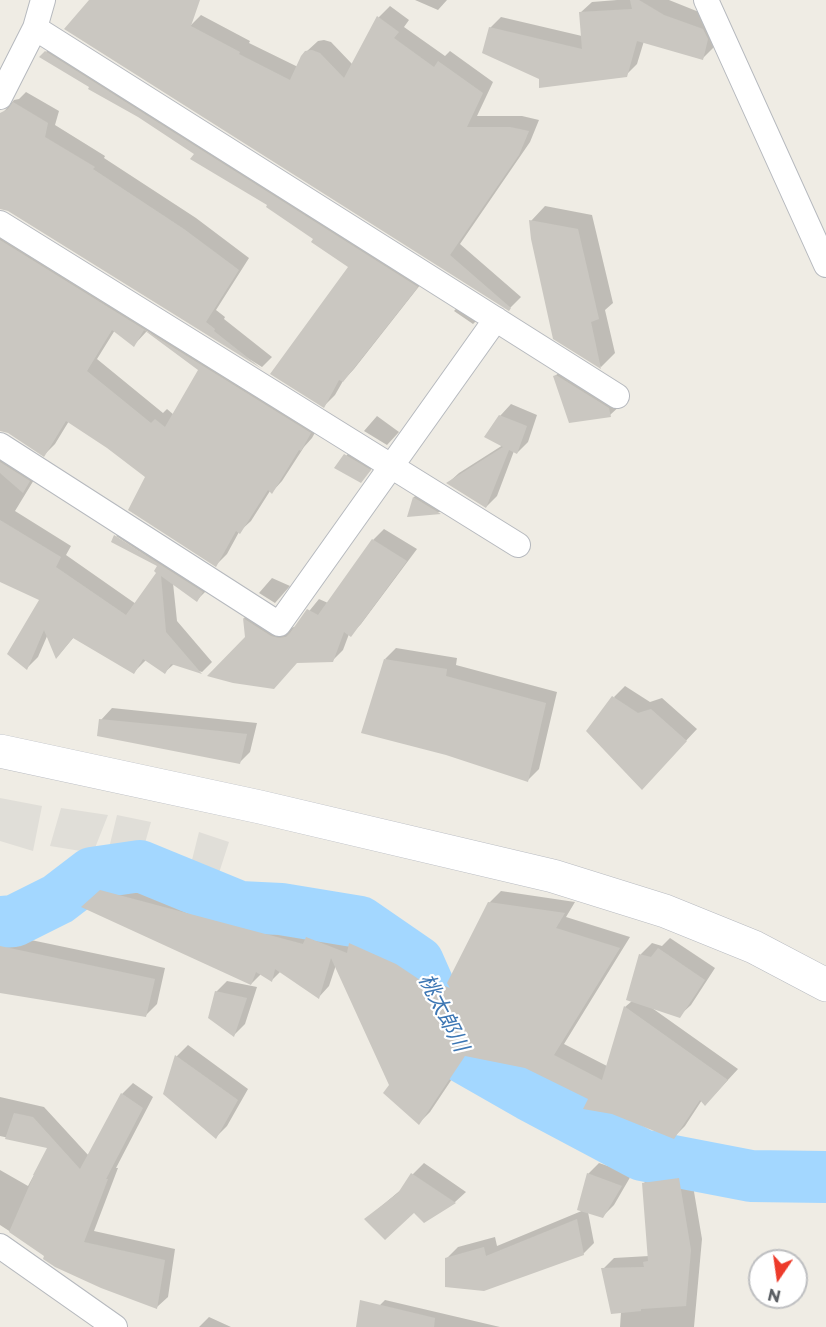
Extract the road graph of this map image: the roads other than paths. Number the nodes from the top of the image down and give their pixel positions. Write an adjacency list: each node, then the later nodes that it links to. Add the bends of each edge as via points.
1 (43, 0): 3 (street)
2 (706, 0): 6 (street)
3 (35, 28): 4 (street); 7 (street)
4 (0, 97)
5 (0, 223): 10 (street)
6 (826, 265)
7 (496, 319): 8 (street); 10 (street)
8 (617, 396)
9 (0, 445): 10 (street, via 279,624)
10 (391, 466): 11 (street)
11 (518, 545)
12 (0, 751): 13 (street, via 553,876 665,911 754,947)
13 (826, 985)
14 (0, 1246): 15 (street)
15 (115, 1327)

